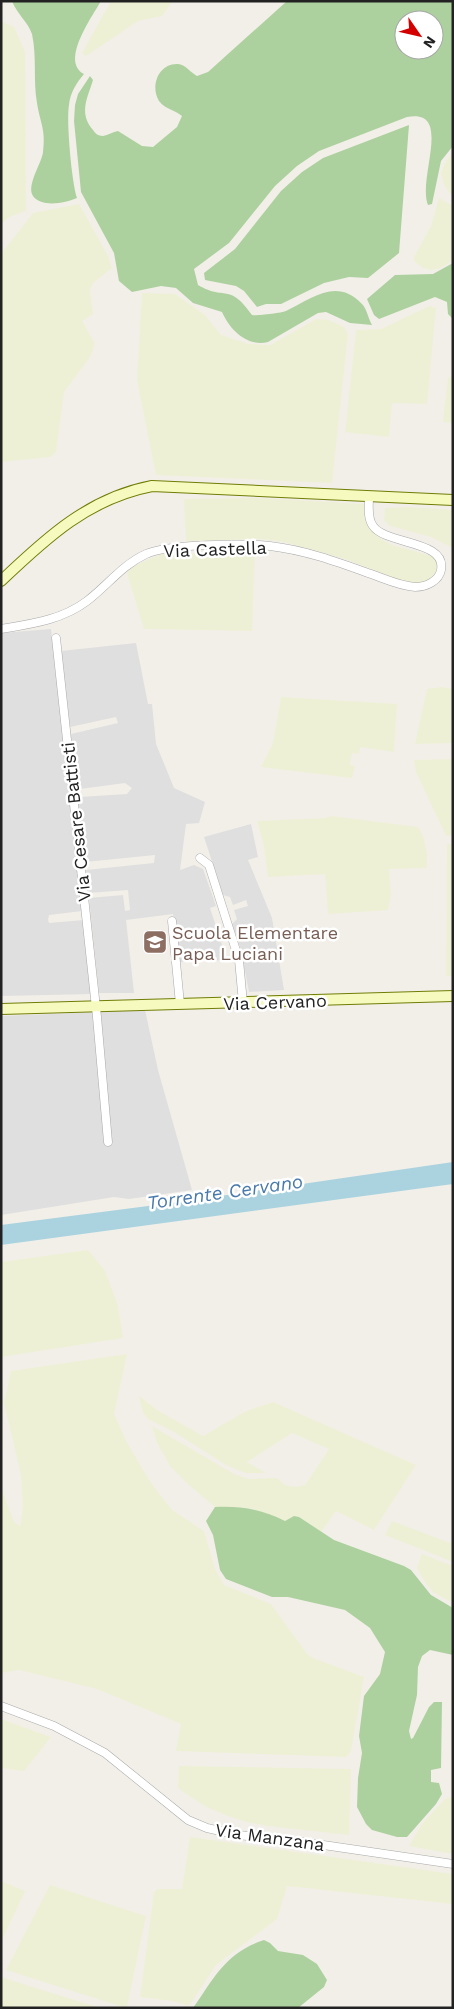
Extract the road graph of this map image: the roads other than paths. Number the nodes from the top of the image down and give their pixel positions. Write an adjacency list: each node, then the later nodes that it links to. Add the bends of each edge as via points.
1 (369, 497): 2 (main road); 3 (main road, via 165,486 140,489 112,497 85,511 49,537); 4 (street, Via Castella, via 370,521 374,528 392,538 434,552 439,558 441,569 435,580 427,585 407,586 316,554 270,546 161,550 132,561 72,611)
2 (453, 500)
3 (1, 581)
4 (1, 629)
5 (56, 638): 11 (street, Via Cesare Battisti)
6 (200, 858): 9 (street, via 208,865 236,952)
7 (172, 921): 10 (street)
8 (453, 996): 9 (main road, Via Cervano)
9 (243, 1003): 10 (main road, Via Cervano)
10 (180, 1004): 11 (main road, Via Cervano)
11 (96, 1007): 12 (main road, Via Cervano); 13 (street)
12 (1, 1009)
13 (108, 1142)
14 (1, 1706): 15 (street, Via Manzana, via 54,1726 105,1753 188,1820 207,1828)
15 (453, 1864)

